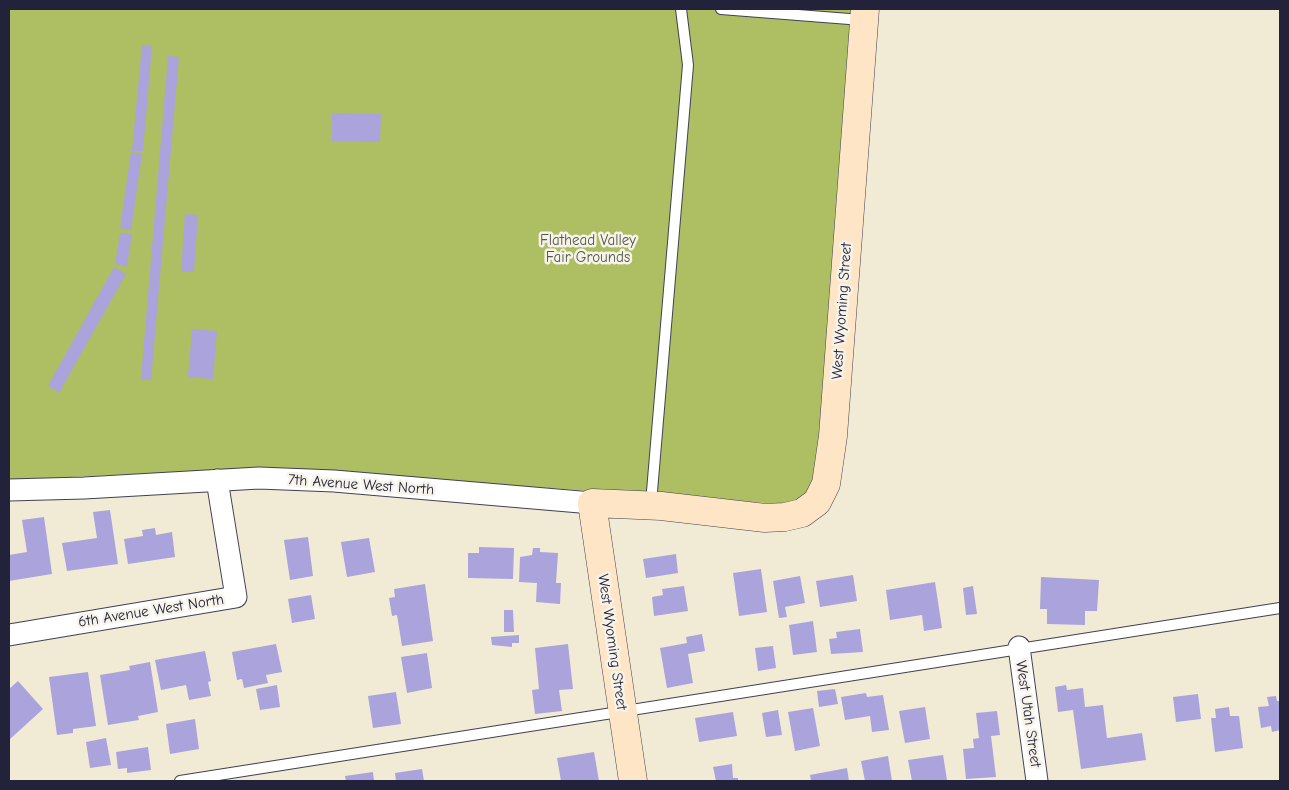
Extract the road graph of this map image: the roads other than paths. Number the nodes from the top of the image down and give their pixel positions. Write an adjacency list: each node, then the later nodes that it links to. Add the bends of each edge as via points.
1 (681, 9): 7 (lane, via 688,65)
2 (721, 9): 3 (lane)
3 (864, 14): 8 (street, West Wyoming Street, via 833,436 826,484 817,502 802,513 784,517)
4 (217, 480): 5 (street, 7th Avenue West North); 6 (street, 7th Avenue West North, via 259,478 334,482); 10 (street, 6th Avenue West North, via 236,597)
5 (9, 490)
6 (592, 503): 7 (street, 7th Avenue West North); 12 (street, West Wyoming Street)
7 (651, 507): 8 (street, 7th Avenue West North)
8 (712, 512)
9 (1280, 608): 11 (lane)
10 (9, 634)
11 (1019, 647): 12 (lane); 15 (street, West Utah Street)
12 (622, 711): 13 (lane); 14 (street, West Wyoming Street)
13 (180, 781)
14 (633, 781)
15 (1037, 781)

